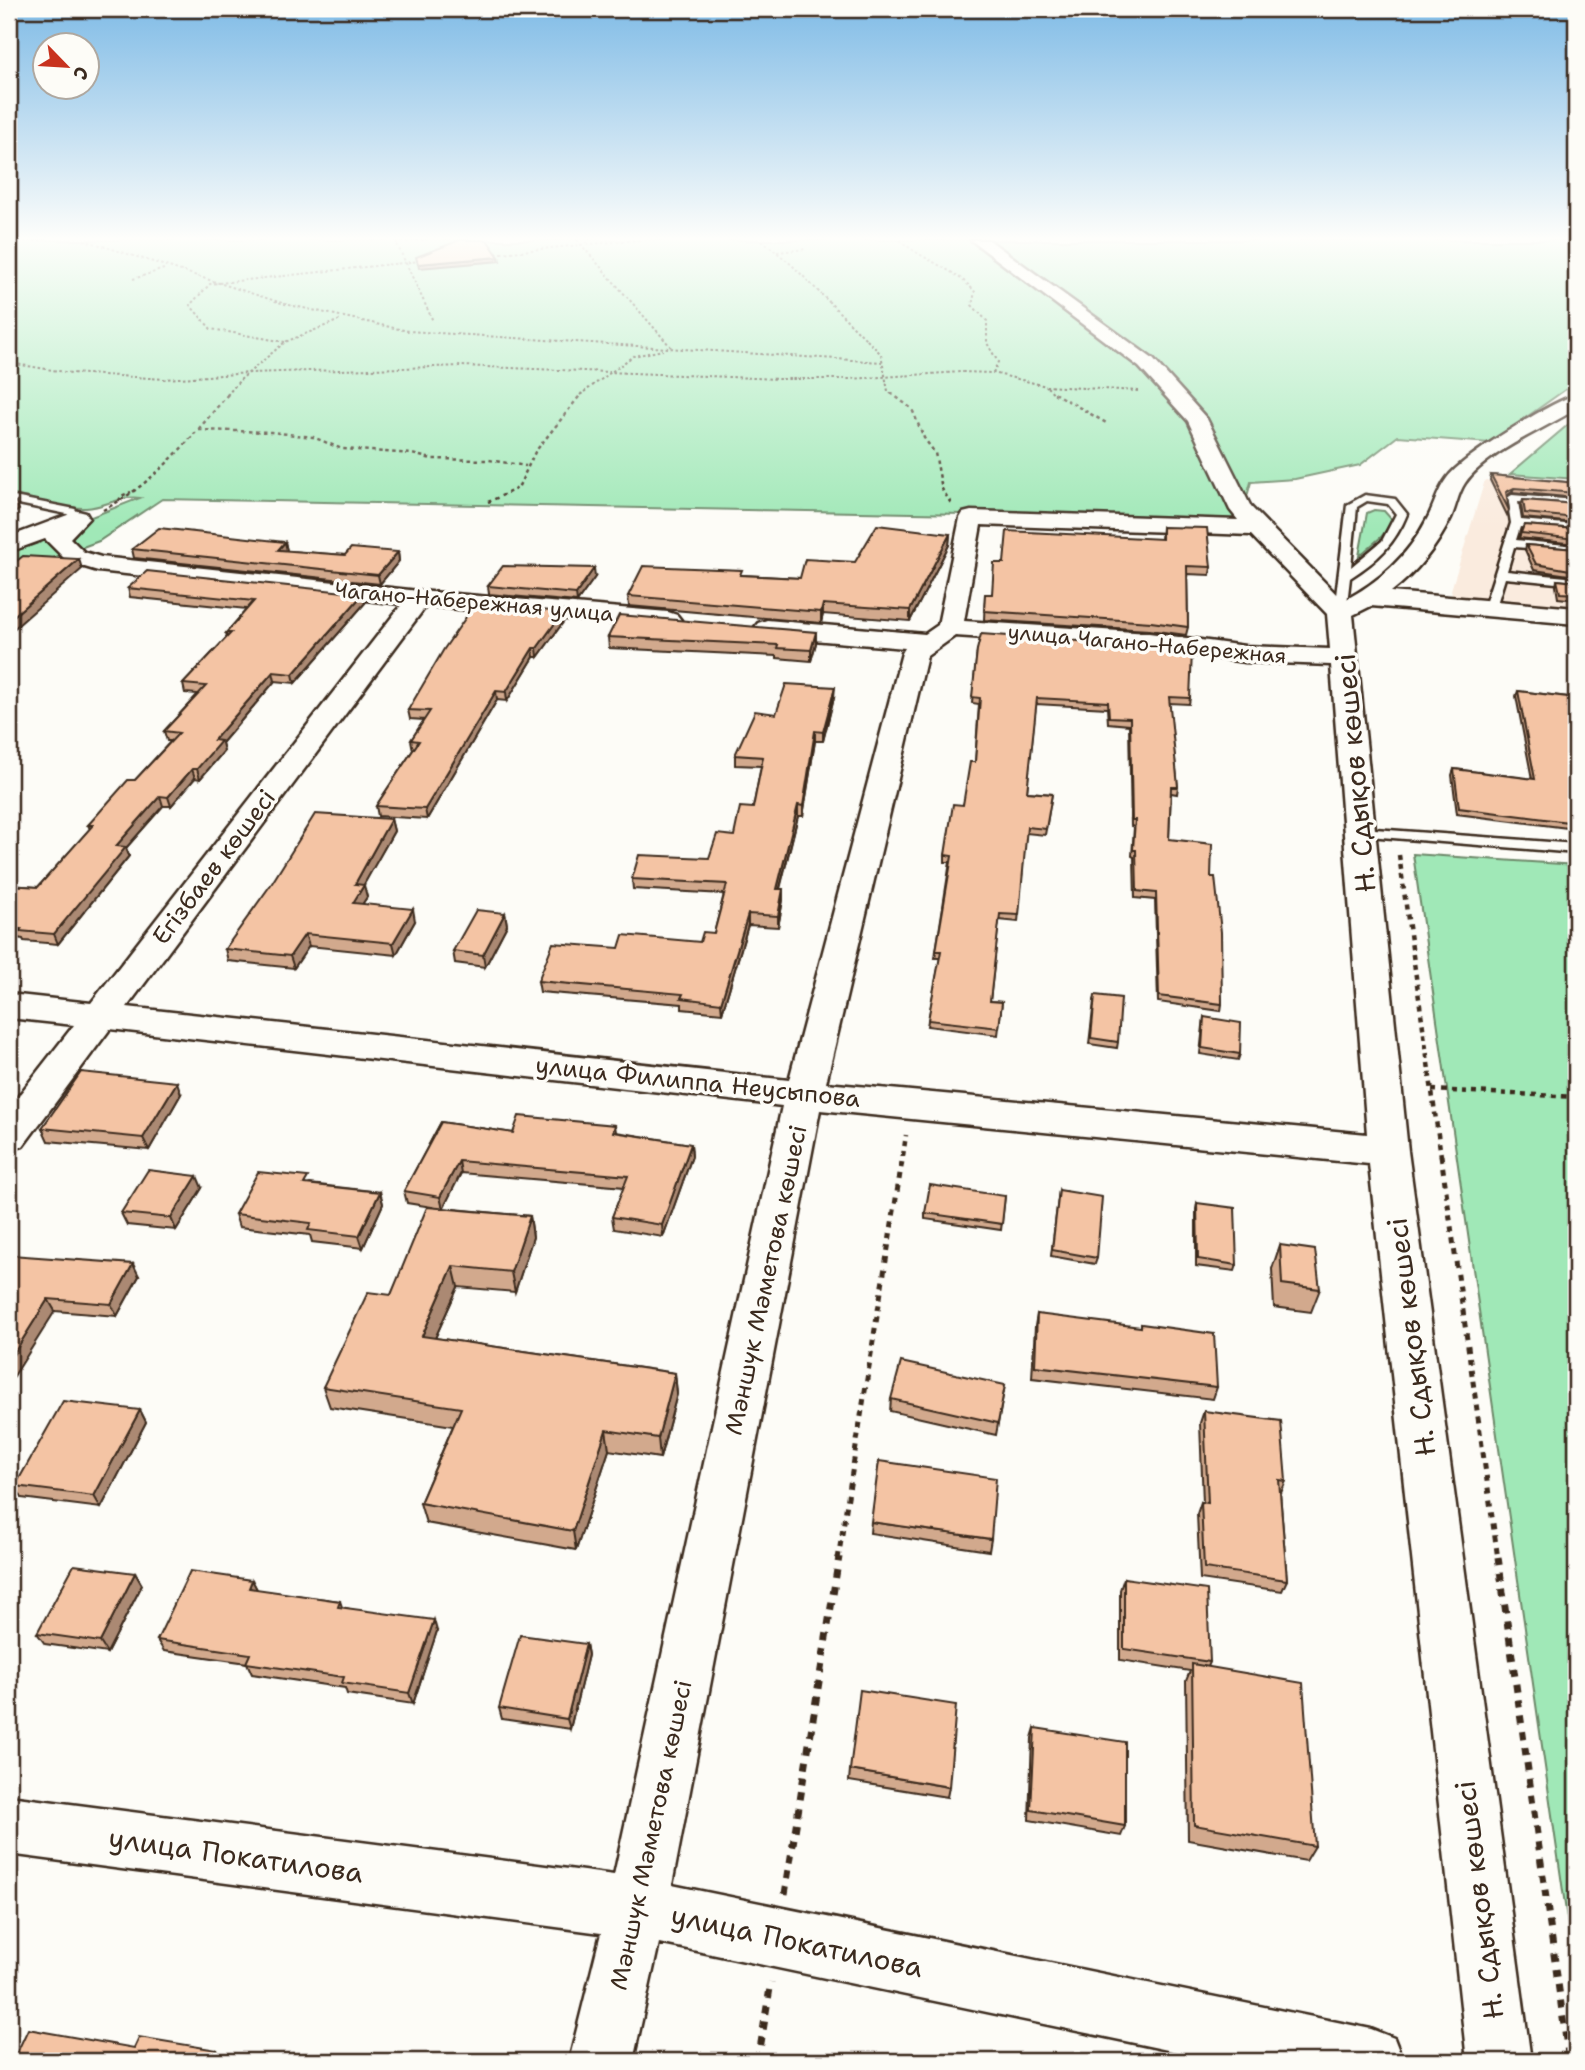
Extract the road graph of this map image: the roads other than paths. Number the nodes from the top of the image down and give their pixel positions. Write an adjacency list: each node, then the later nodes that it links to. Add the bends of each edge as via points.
1 (1110, 337): 7 (street, via 1146,363 1197,419 1241,510)
2 (1576, 401): 14 (street, via 1477,460 1455,481 1423,549)
3 (9, 499): 5 (lane, via 71,511)
4 (1576, 503): 6 (lane, via 1512,498)
5 (78, 517): 10 (street); 15 (street, Чагано-Набережная улица, via 56,538 76,557 98,564)
6 (1516, 523): 8 (lane); 9 (lane)
7 (1256, 528): 14 (street); 20 (street, Мәншүк Мәметова көшесі, via 971,518)
8 (1576, 528)
9 (1510, 543): 11 (lane); 12 (lane)
10 (9, 545)
11 (1576, 549)
12 (1500, 574): 13 (lane); 16 (lane)
13 (1576, 582)
14 (1352, 595): 14 (lane, via 1372,560 1394,535 1402,514 1391,501 1365,498 1352,505); 16 (street); 21 (street, Н. Сдықов көшесі)
15 (419, 598): 18 (street, Чагано-Набережная улица); 25 (street, Егізбаев көшесі)
16 (1490, 607): 17 (street)
17 (1576, 616)
18 (695, 622)
19 (737, 626): 20 (street)
20 (940, 635): 21 (street, улица Чагано-Набережная, via 1149,641 1245,654); 26 (street, Мәншүк Мәметова көшесі, via 915,653)
21 (1343, 658): 22 (street, Н. Сдықов көшесі)
22 (1379, 833): 23 (lane); 28 (street, Н. Сдықов көшесі)
23 (1576, 849)
24 (9, 1006): 25 (street, улица Филиппа Неусыпова)
25 (99, 1017): 26 (street, улица Филиппа Неусыпова); 27 (street, Егізбаев көшесі)
26 (804, 1096): 28 (street, улица Филиппа Неусыпова); 30 (street, Мәншүк Мәметова көшесі)
27 (9, 1136)
28 (1388, 1152): 33 (street, Н. Сдықов көшесі)
29 (9, 1825): 30 (street, улица Покатилова)
30 (636, 1908): 31 (street, Мәншүк Мәметова көшесі); 32 (street, улица Покатилова)
31 (601, 2061)
32 (1371, 2061)
33 (1499, 2061)

